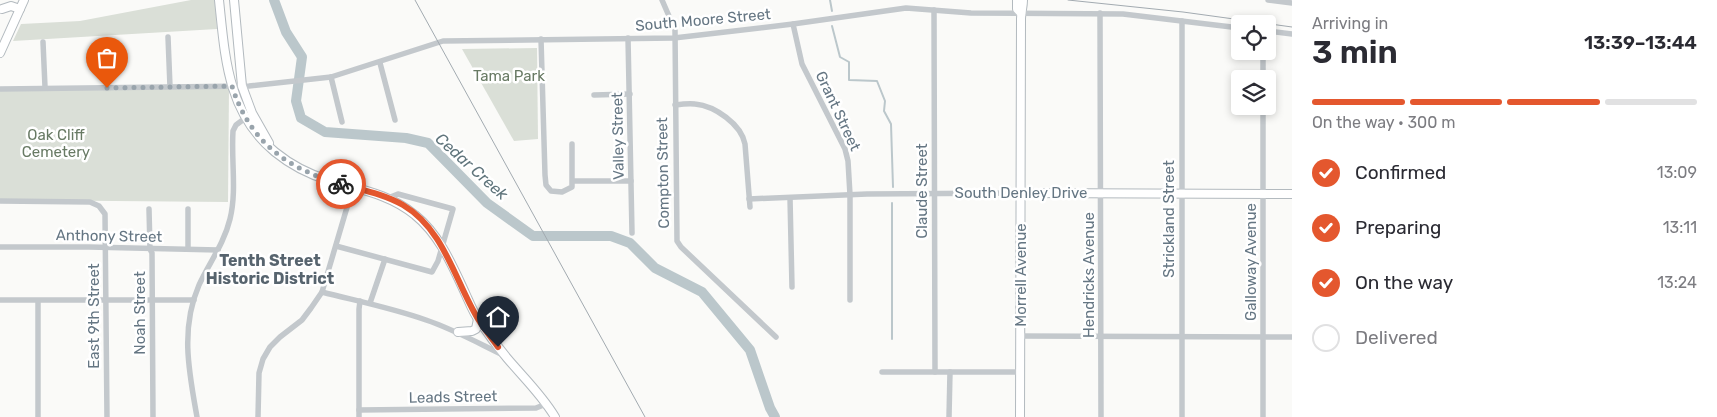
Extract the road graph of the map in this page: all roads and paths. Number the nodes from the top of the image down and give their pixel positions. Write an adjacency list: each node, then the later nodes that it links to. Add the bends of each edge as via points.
1 (9, 0): 11 (street)
2 (24, 0): 10 (street)
3 (219, 0): 20 (street)
4 (234, 0): 19 (street)
5 (662, 0): 25 (street, Compton Street, via 674,28)
6 (1017, 0): 13 (street, Morrell Avenue)
7 (1023, 0): 13 (street, Morrell Avenue)
8 (1268, 0): 9 (street)
9 (1292, 3)
10 (20, 9): 11 (street, via 11,6); 15 (street)
11 (1, 10): 15 (street, via 8,10)
12 (934, 10): 13 (street, South Moore Street); 17 (street, South Moore Street, via 906,8); 51 (street, Claude Street)
13 (1021, 13): 14 (street, South Moore Street); 49 (street, Morrell Avenue)
14 (1100, 13): 16 (street, South Moore Street); 50 (street, Hendricks Avenue)
15 (17, 17): 29 (street)
16 (1182, 21): 18 (street, South Moore Street); 52 (street, Strickland Street)
17 (793, 24): 25 (street, South Moore Street); 55 (street, Grant Street, via 802,64 845,149)
18 (1231, 27)
19 (236, 29): 20 (street); 33 (street)
20 (222, 30): 32 (street)
21 (1276, 32): 22 (street)
22 (1292, 34)
23 (168, 38): 35 (street)
24 (628, 38): 25 (street, South Moore Street); 26 (street, South Moore Street); 38 (street, Valley Street)
25 (674, 38): 40 (street, Compton Street)
26 (541, 39): 30 (street, South Moore Street, via 443,42); 47 (street, via 546,184 552,192 567,190)
27 (44, 42): 34 (street)
28 (106, 43): 37 (street)
29 (0, 53)
30 (380, 63): 31 (street, South Moore Street); 43 (street)
31 (331, 77): 33 (street, South Moore Street); 44 (street)
32 (232, 86): 33 (street, South Moore Street); 35 (street, South Moore Street); 42 (street)
33 (242, 86): 42 (street)
34 (44, 87): 36 (street, South Moore Street); 37 (street, South Moore Street)
35 (170, 87): 37 (street, South Moore Street)
36 (1, 88)
37 (107, 88)
38 (630, 94): 39 (street); 46 (street, Valley Street)
39 (594, 95)
40 (675, 105): 58 (street, via 706,107 737,126 744,135); 87 (street, Compton Street, via 677,241)
41 (1263, 115): 53 (street, Galloway Avenue)
42 (248, 116): 48 (street, via 272,149 300,170); 70 (street, via 233,131 232,207 228,229)
43 (395, 120)
44 (342, 122)
45 (572, 144): 47 (street)
46 (631, 181): 47 (street); 63 (street, Valley Street)
47 (573, 184)
48 (353, 187): 56 (street); 64 (street)
49 (1021, 193): 50 (street, South Denley Drive); 51 (street, South Denley Drive); 84 (street, Morrell Avenue)
50 (1101, 193): 52 (street, South Denley Drive); 85 (street, Hendricks Avenue)
51 (935, 194): 55 (street, South Denley Drive); 92 (street, Claude Street)
52 (1182, 194): 53 (street, South Denley Drive); 86 (street, Strickland Street)
53 (1263, 194): 54 (street, South Denley Drive); 88 (street, Galloway Avenue)
54 (1292, 194)
55 (850, 195): 57 (street, South Denley Drive); 78 (street, Grant Street)
56 (388, 198): 68 (street, via 418,217); 68 (street, via 398,194 453,209)
57 (790, 198): 58 (street, South Denley Drive); 72 (street)
58 (750, 199): 60 (street)
59 (0, 201): 66 (street, East 9th Street, via 95,203 105,214)
60 (750, 207)
61 (150, 209): 67 (street, Noah Street)
62 (188, 209): 69 (street)
63 (632, 233)
64 (336, 246): 71 (street); 73 (street)
65 (0, 247): 66 (street, Anthony Street)
66 (106, 248): 67 (street, Anthony Street); 75 (street, East 9th Street)
67 (150, 248): 69 (street, Anthony Street); 76 (street, Noah Street)
68 (442, 248): 71 (street, via 432,272); 82 (street)
69 (188, 249): 70 (street, Anthony Street)
70 (218, 250): 77 (street)
71 (385, 259): 81 (street)
72 (792, 287)
73 (322, 292): 80 (street); 101 (street, via 302,320 270,347 263,359 259,373)
74 (0, 300): 79 (street)
75 (106, 300): 76 (street); 79 (street); 98 (street, East 9th Street)
76 (152, 300): 77 (street); 99 (street, Noah Street)
77 (194, 300): 100 (street, via 187,350)
78 (850, 300)
79 (38, 301): 97 (street)
80 (360, 302): 81 (street); 96 (street)
81 (370, 303): 83 (street)
82 (478, 320): 83 (street, via 476,329); 90 (street)
83 (458, 332): 90 (street)
84 (1020, 336): 85 (street); 94 (street, Morrell Avenue)
85 (1101, 336): 86 (street); 105 (street, Hendricks Avenue)
86 (1182, 336): 88 (street); 106 (street, Strickland Street)
87 (776, 337)
88 (1263, 337): 89 (street); 107 (street, Galloway Avenue)
89 (1292, 337)
90 (506, 357): 95 (street)
91 (882, 372): 92 (street)
92 (935, 372): 93 (street)
93 (950, 372): 94 (street); 103 (street)
94 (1020, 372): 104 (street, Morrell Avenue)
95 (546, 404): 96 (street, Leads Street, via 536,408); 102 (street)
96 (359, 414)
97 (38, 417)
98 (107, 417)
99 (153, 417)
100 (198, 417)
101 (258, 417)
102 (555, 417)
103 (949, 417)
104 (1020, 417)
105 (1101, 417)
106 (1182, 417)
107 (1263, 417)

